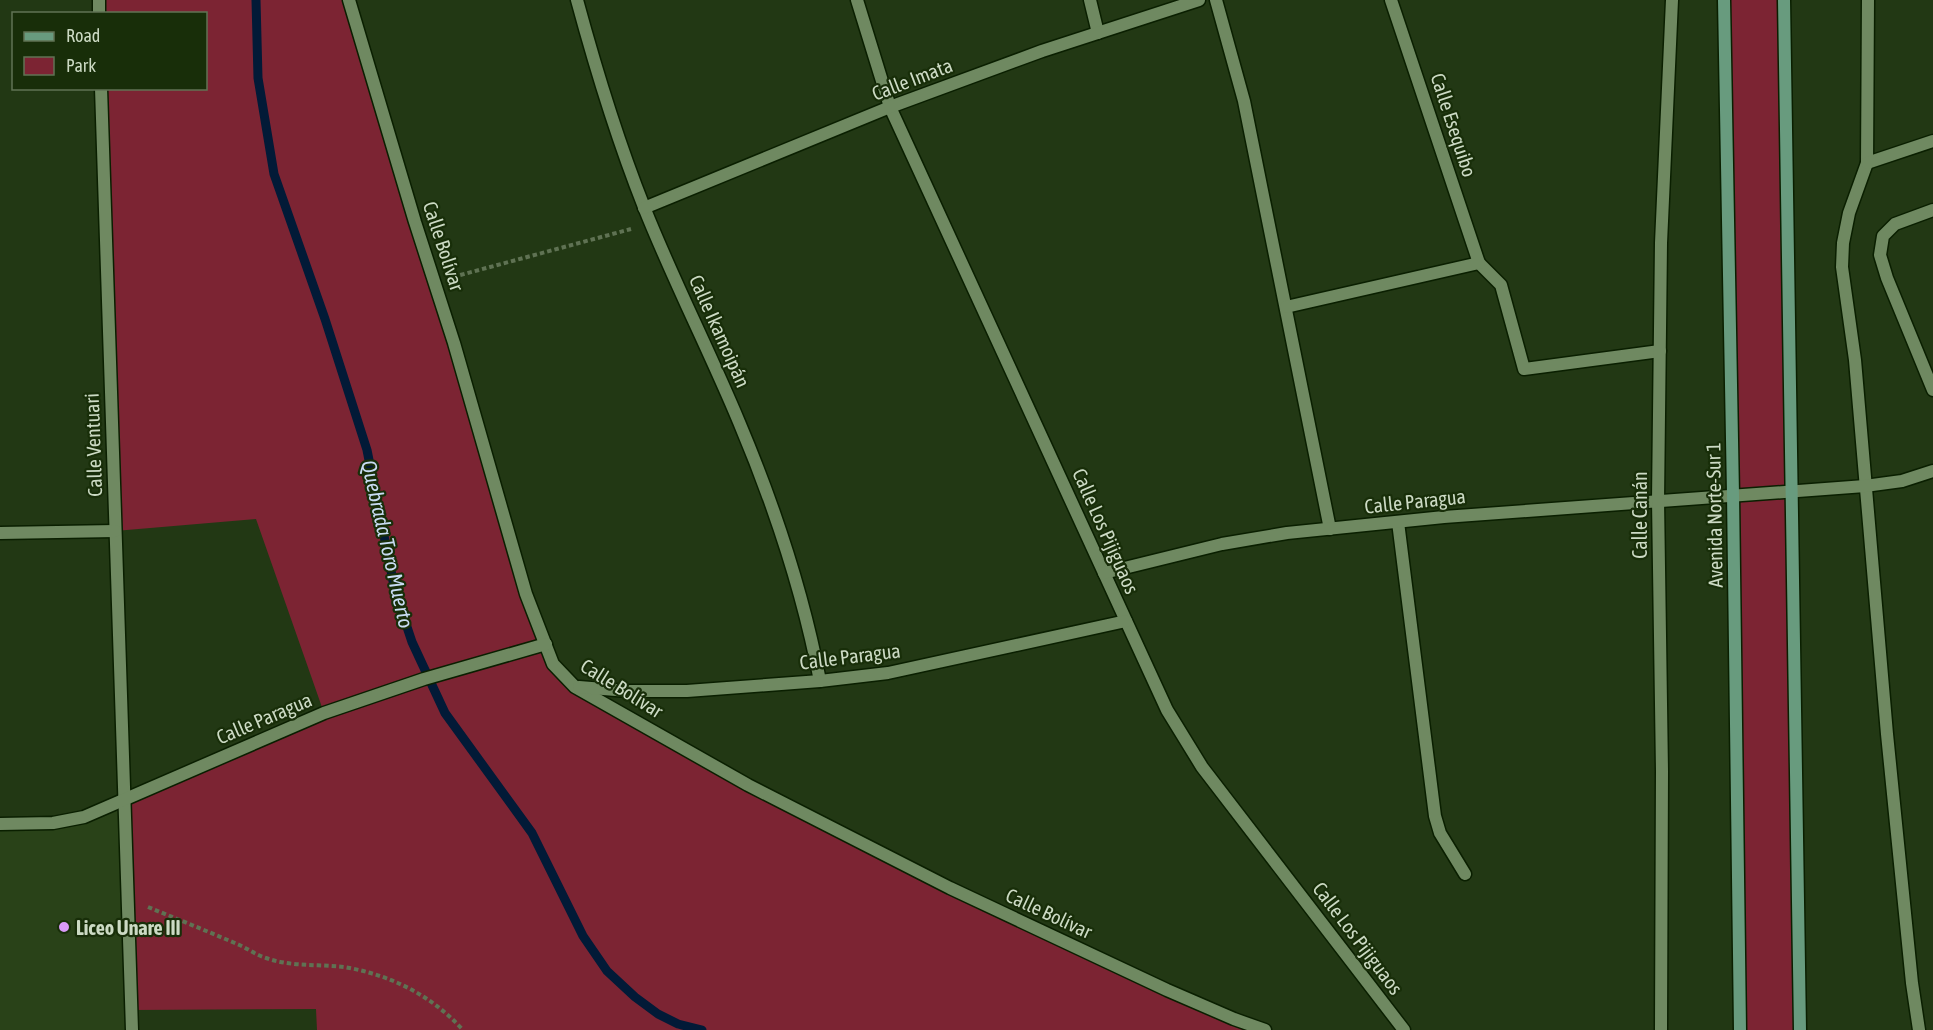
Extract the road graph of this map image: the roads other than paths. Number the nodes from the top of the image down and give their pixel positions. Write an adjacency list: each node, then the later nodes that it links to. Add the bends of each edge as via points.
1 (349, 0): 34 (street, Calle Bolívar, via 526,594)
2 (577, 0): 17 (street, Calle Ikamoipán, via 614,125)
3 (857, 0): 14 (street, Calle Los Pijiguaos)
4 (1090, 0): 12 (street)
5 (1199, 0): 12 (street, Calle Imata)
6 (1216, 0): 20 (street, via 1244,101)
7 (1391, 0): 19 (street, Calle Esequibo)
8 (1672, 0): 21 (street, Calle Canán)
9 (1724, 0): 26 (main road, Avenida Norte-Sur 1)
10 (1784, 0): 25 (main road)
11 (1868, 0): 16 (street)
12 (1098, 33): 14 (street, Calle Imata)
13 (101, 90): 30 (street, Calle Ventuari)
14 (890, 107): 17 (street, Calle Imata); 32 (street, Calle Los Pijiguaos)
15 (1933, 141): 16 (street)
16 (1867, 163): 24 (street, via 1849,213 1842,267 1855,360)
17 (644, 208): 35 (street, Calle Ikamoipán, via 740,423 774,513)
18 (1933, 210): 22 (street, via 1895,224 1882,236 1880,255)
19 (1479, 263): 20 (street); 21 (street, via 1501,285 1524,369)
20 (1286, 308): 29 (street)
21 (1660, 351): 27 (street, Calle Canán)
22 (1933, 390)
23 (1933, 471): 24 (street, Calle Paragua, via 1902,481)
24 (1865, 486): 25 (street, Calle Paragua); 46 (street)
25 (1791, 491): 26 (street, Calle Paragua); 45 (main road)
26 (1733, 494): 27 (street, Calle Paragua); 44 (main road, Avenida Norte-Sur 1)
27 (1658, 500): 28 (street, Calle Paragua); 43 (street, Calle Canán)
28 (1398, 522): 29 (street, Calle Paragua); 39 (street, via 1435,816 1440,833)
29 (1330, 529): 32 (street, Calle Paragua, via 1222,544)
30 (115, 531): 31 (street); 37 (street, Calle Ventuari)
31 (0, 533)
32 (1104, 573): 33 (street, Calle Los Pijiguaos)
33 (1126, 621): 35 (street, Calle Paragua, via 888,673); 42 (street, Calle Los Pijiguaos, via 1167,710 1202,767)
34 (546, 644): 36 (street, Calle Bolívar, via 553,664); 37 (street, Calle Paragua, via 324,713)
35 (820, 681): 36 (street, Calle Paragua, via 687,691)
36 (575, 687): 41 (street, Calle Bolívar, via 748,785 950,888 1167,990)
37 (124, 800): 38 (street, Calle Paragua, via 84,817 53,823); 40 (street, Calle Ventuari)
38 (0, 824)
39 (1465, 874)
40 (132, 1030)
41 (1265, 1030)
42 (1404, 1030)
43 (1661, 1030)
44 (1740, 1030)
45 (1800, 1030)
46 (1919, 1030)

